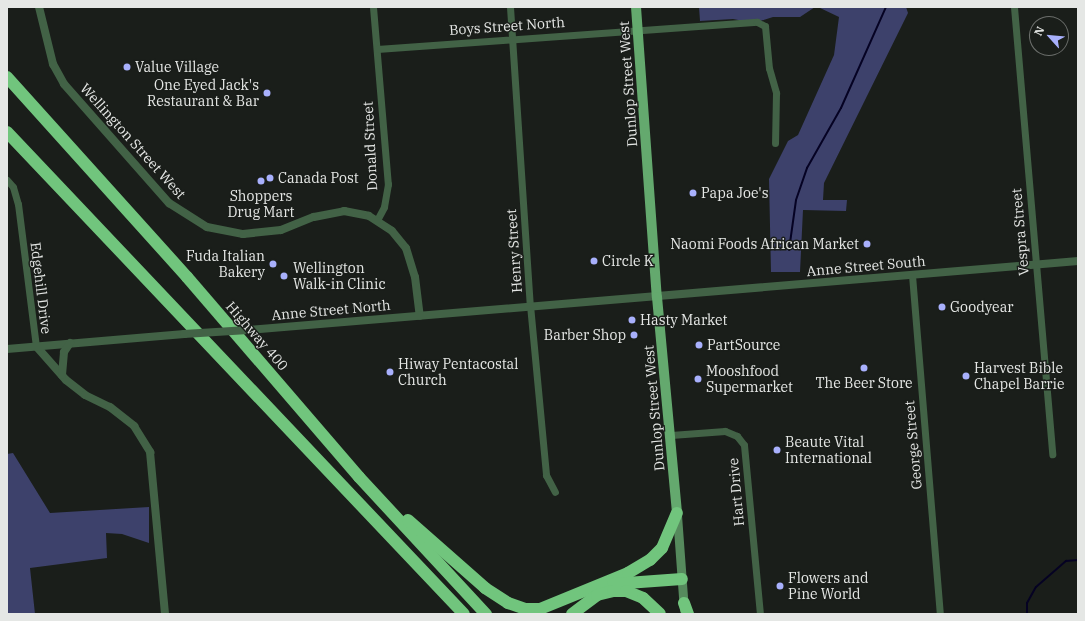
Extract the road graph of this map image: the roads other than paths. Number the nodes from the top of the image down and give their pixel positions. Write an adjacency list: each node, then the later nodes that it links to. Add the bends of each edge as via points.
1 (39, 7): 13 (street, Wellington Street West, via 53,64 64,84 162,196 188,217 214,230 252,235 281,230 314,217 344,211 362,213)
2 (373, 7): 8 (street, Donald Street)
3 (510, 7): 7 (street, Henry Street)
4 (636, 7): 6 (main road, Dunlop Street West)
5 (1014, 7): 15 (street, Vespra Street)
6 (638, 30): 7 (street, Boys Street North); 11 (street, Boys Street North, via 757,22 765,26 769,68 776,93); 17 (main road, Dunlop Street West)
7 (513, 38): 8 (street, Boys Street North); 18 (street, Henry Street)
8 (377, 49): 13 (street, Donald Street, via 388,184 384,207)
9 (7, 77): 26 (highway, Highway 400, via 187,277)
10 (7, 132): 33 (highway)
11 (775, 143)
12 (7, 180): 21 (street, Edgehill Drive, via 13,187 18,204)
13 (377, 220): 19 (street, via 399,238 406,248 415,277)
14 (1078, 261): 15 (street, Anne Street South)
15 (1036, 264): 16 (street, Anne Street South); 25 (street, Vespra Street)
16 (912, 275): 17 (street, Anne Street South); 38 (street, George Street)
17 (657, 297): 18 (street, Anne Street North); 24 (main road, Dunlop Street West)
18 (530, 305): 19 (street, Anne Street North); 27 (street, Henry Street, via 546,475)
19 (420, 316): 20 (street, Anne Street North, bridge)
20 (70, 343): 21 (street, Anne Street North); 23 (street, via 64,352)
21 (36, 346): 22 (street, Anne Street North); 23 (street, Edgehill Drive)
22 (7, 349)
23 (62, 375): 32 (street, Edgehill Drive, via 84,395 110,407 134,426 150,452)
24 (671, 434): 28 (main road, Dunlop Street West); 37 (street, Hart Drive, via 725,431 737,436 744,445)
25 (1052, 454)
26 (359, 477): 30 (highway, via 485,588 508,603 525,609 540,609); 34 (highway, Highway 400)
27 (555, 492)
28 (677, 513): 29 (main road, Dunlop Street West); 30 (highway, via 662,548 650,560)
29 (682, 579): 30 (highway); 31 (main road, Dunlop Street West)
30 (602, 584)
31 (686, 610)
32 (166, 614)
33 (464, 614)
34 (486, 614)
35 (572, 614): 36 (highway, via 596,595 613,591 626,591 643,598)
36 (660, 614)
37 (760, 614)
38 (940, 614)

